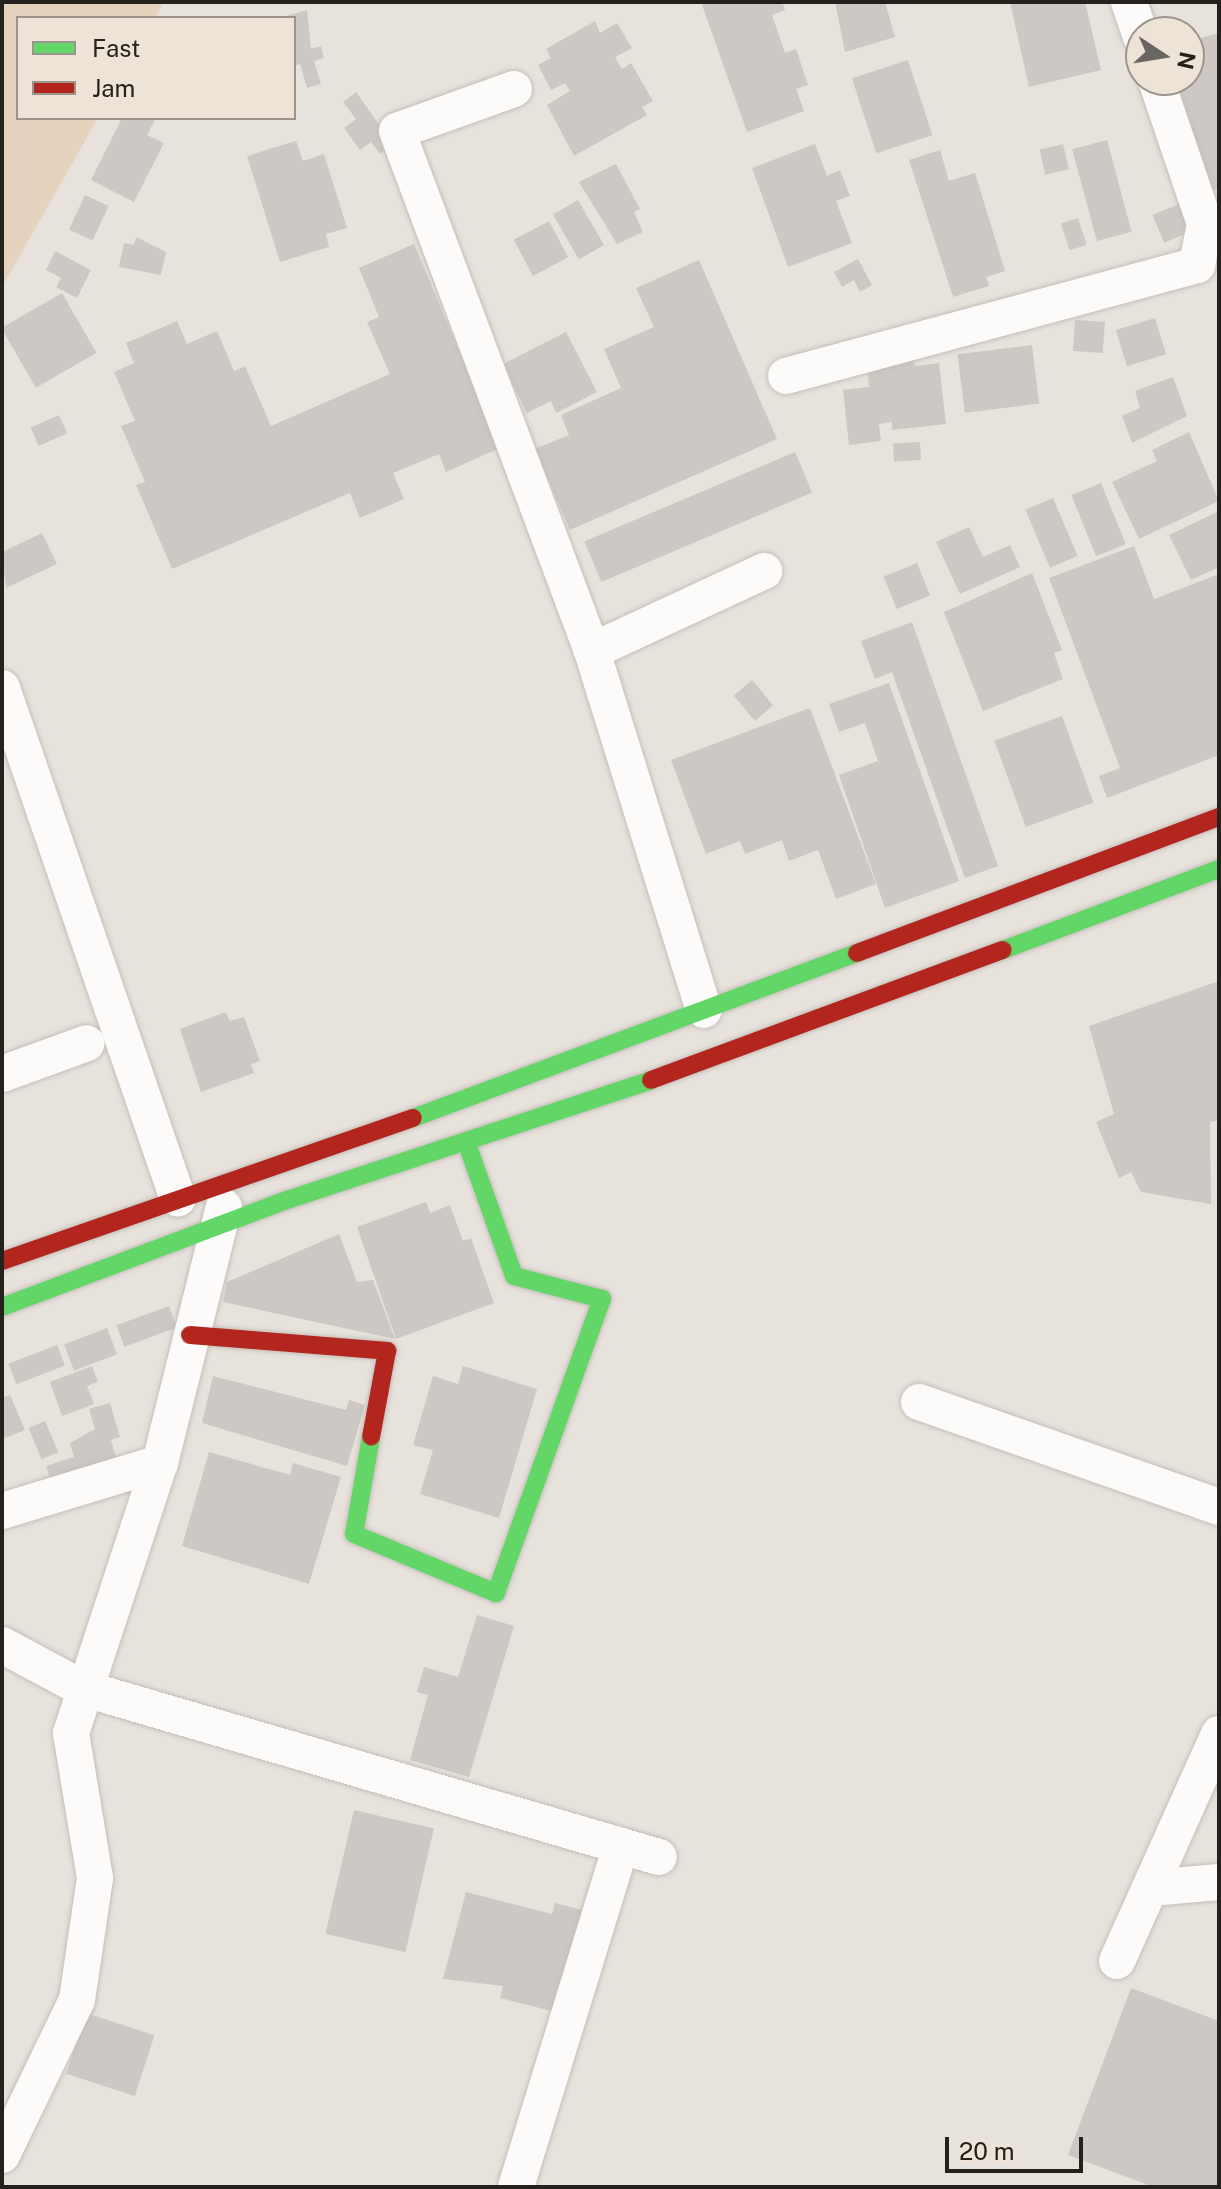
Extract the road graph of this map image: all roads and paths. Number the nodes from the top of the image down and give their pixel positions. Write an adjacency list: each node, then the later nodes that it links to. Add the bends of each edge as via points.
1 (514, 89): 6 (street, via 397,131)
2 (1162, 96): 3 (street)
3 (1212, 222): 4 (street, via 1197,265)
4 (786, 376)
5 (764, 571): 6 (street)
6 (592, 651): 10 (street)
7 (2, 688): 15 (street)
8 (1219, 817): 10 (street)
9 (1219, 869): 13 (street)
10 (704, 1010): 14 (street, via 454,1104)
11 (87, 1043): 12 (street)
12 (2, 1074)
13 (467, 1144): 16 (street); 19 (street, via 514,1276 602,1299 496,1593 354,1534 387,1351)
14 (232, 1178): 15 (street); 16 (street)
15 (178, 1199): 17 (street)
16 (218, 1226): 18 (street); 19 (street)
17 (2, 1261)
18 (2, 1307)
19 (190, 1335): 21 (street)
20 (919, 1402): 22 (street)
21 (160, 1463): 23 (street); 25 (street)
22 (1219, 1507)
23 (2, 1511)
24 (2, 1645): 25 (street)
25 (82, 1688): 27 (street); 32 (street, via 71,1733 95,1878 77,2000)
26 (1219, 1734): 30 (street)
27 (621, 1846): 28 (street); 33 (street)
28 (659, 1857)
29 (1219, 1882): 30 (street)
30 (1150, 1888): 31 (street)
31 (1117, 1961)
32 (2, 2155)
33 (516, 2187)

